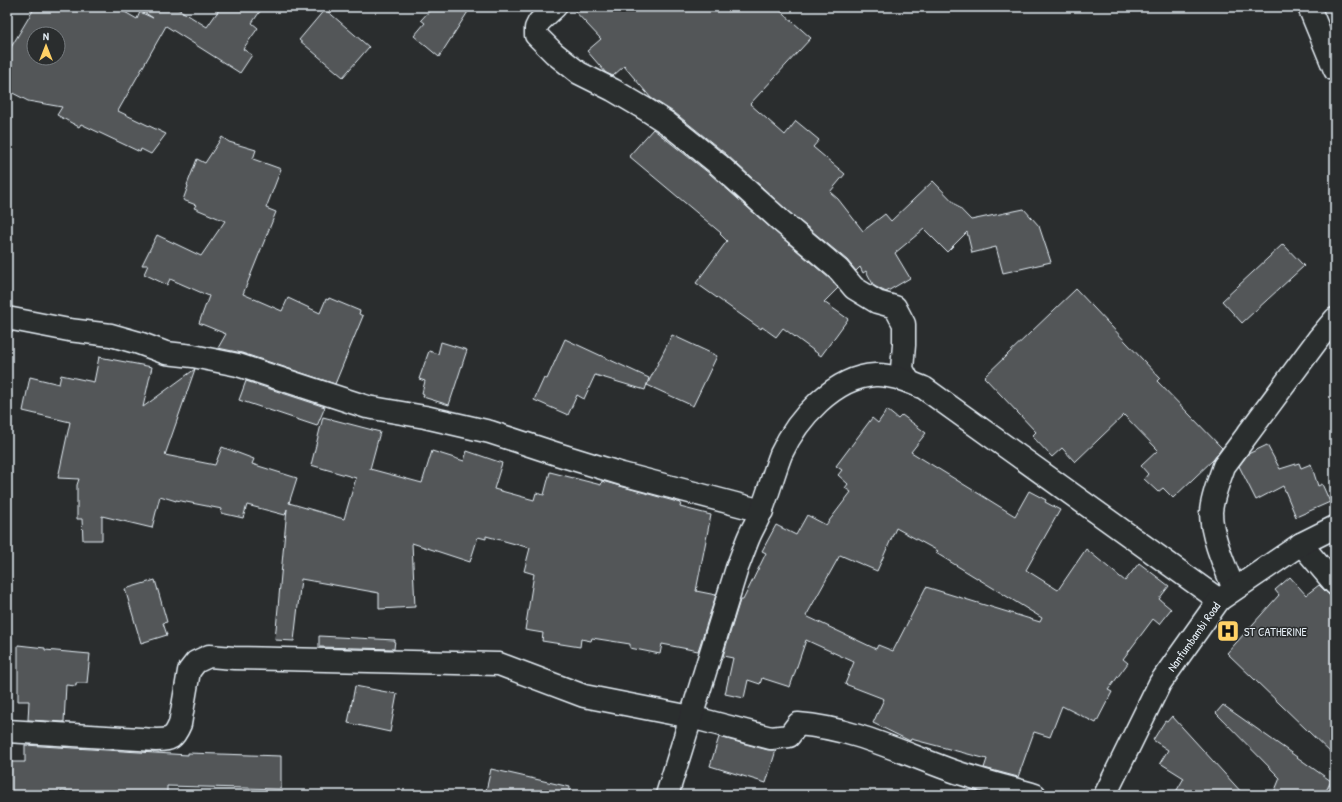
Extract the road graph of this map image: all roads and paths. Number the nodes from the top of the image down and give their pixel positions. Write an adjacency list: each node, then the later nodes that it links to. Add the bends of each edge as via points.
1 (555, 7): 6 (street, via 536,28 536,35 554,53 579,73 614,90 666,123 718,164 780,221 839,270 854,288 877,302 895,307 904,324 902,369)
2 (1309, 7): 3 (street)
3 (1335, 70)
4 (7, 318): 7 (street, via 111,335 166,353 238,365 367,407 490,432 615,472)
5 (1335, 319): 11 (street, via 1224,466 1212,512)
6 (909, 382): 7 (street, via 875,375 843,384 828,394 808,414 781,454); 11 (street, via 924,388)
7 (762, 511): 12 (street, via 737,568)
8 (1335, 527): 9 (street, Nanfumbambi Road)
9 (1301, 544): 10 (street); 11 (street, Nanfumbambi Road)
10 (1335, 584)
11 (1226, 595): 16 (street, Nanfumbambi Road, via 1160,683)
12 (691, 717): 13 (street, via 584,696 499,664 209,656 196,662 189,671 180,724 173,737 165,740); 14 (street); 15 (street, via 771,738 789,736 798,724 826,727 872,740 954,771)
13 (7, 731)
14 (667, 795)
15 (1035, 795)
16 (1105, 795)

